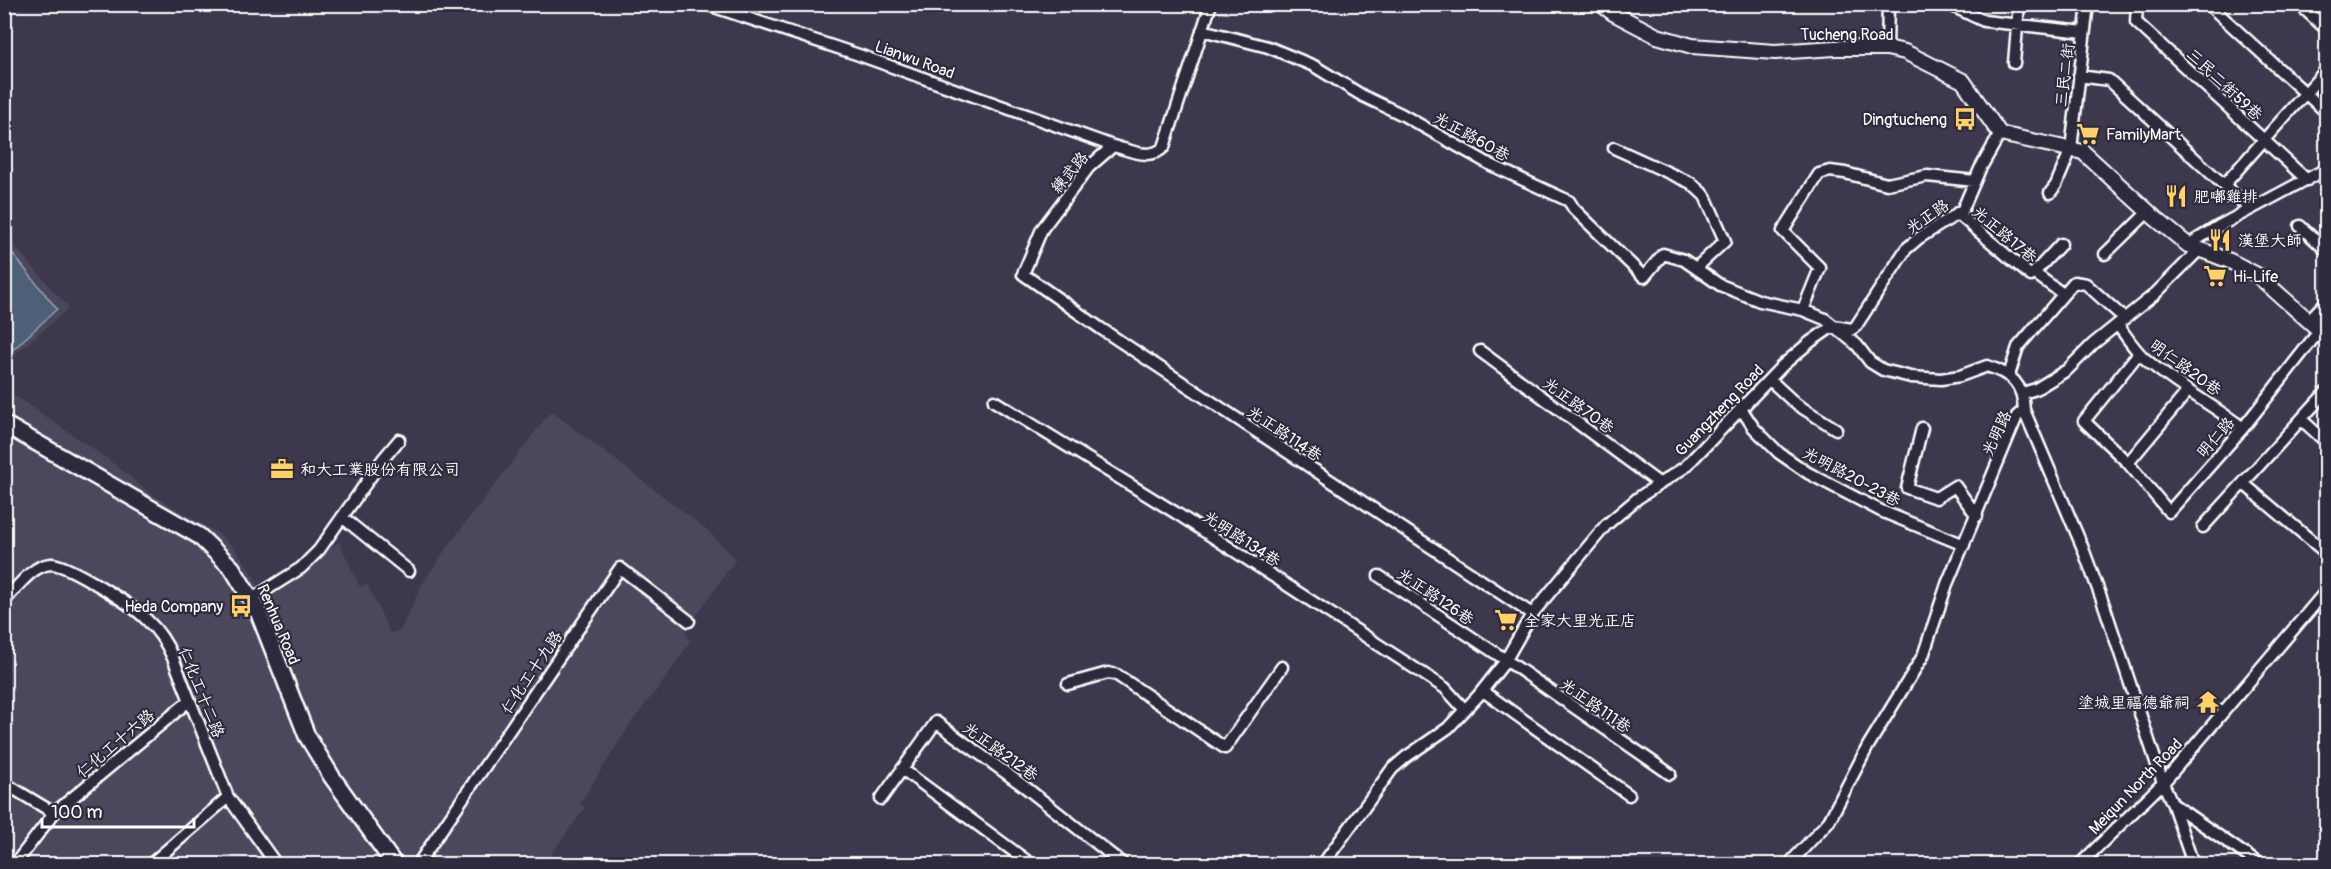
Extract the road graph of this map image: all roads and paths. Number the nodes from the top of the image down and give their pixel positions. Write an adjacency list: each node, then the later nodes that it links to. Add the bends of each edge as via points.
1 (705, 4): 23 (street, Lianwu Road)
2 (1211, 4): 13 (street)
3 (1601, 4): 15 (street, Tucheng Road, via 1658,36 1692,46 1775,52)
4 (1888, 4): 15 (street)
5 (2019, 4): 11 (street)
6 (2088, 4): 14 (street, 三民二街)
7 (2137, 4): 22 (street, 三民二街59巷, via 2136,22)
8 (2208, 4): 19 (street)
9 (2299, 4): 12 (street)
10 (1953, 6): 11 (street, via 1984,21)
11 (2017, 24): 14 (street); 16 (street)
12 (2326, 29)
13 (1202, 30): 23 (street, via 1164,147 1151,155); 39 (street, 光正路60巷, via 1268,47 1314,66 1491,165 1569,201 1644,277 1663,254)
14 (2084, 32): 18 (street, 三民二街)
15 (1887, 48): 21 (street, Tucheng Road, via 1905,52 1963,81)
16 (2014, 63)
17 (2326, 70): 19 (street)
18 (2079, 76): 25 (street, 三民二街); 29 (street, via 2109,80)
19 (2306, 93): 20 (street); 22 (street)
20 (2326, 112)
21 (2000, 134): 25 (street); 28 (street, 光正路)
22 (2264, 140): 27 (street, 三民二街59巷); 29 (street)
23 (1113, 146): 41 (street, 練武路, via 1089,167 1042,229)
24 (1614, 148): 39 (street, via 1691,183 1705,196 1725,241)
25 (2071, 149): 30 (street, 三民二街); 32 (street, via 2083,152)
26 (2326, 169): 27 (street)
27 (2307, 180): 31 (street)
28 (1975, 181): 33 (street, 光正路, via 1964,208); 44 (street, via 1927,176 1887,184 1845,173 1819,174 1783,231 1820,268)
29 (2224, 185): 31 (street)
30 (2055, 190)
31 (2250, 209): 36 (street)
32 (2148, 212): 36 (street); 38 (street)
33 (1957, 213): 40 (street, 光正路17巷, via 2031,276); 46 (street, 光正路, via 1906,249 1856,326)
34 (2300, 226): 37 (street)
35 (2061, 244): 40 (street, 光正路17巷)
36 (2194, 247): 45 (street); 47 (street, via 2257,275)
37 (2326, 250)
38 (2105, 254)
39 (1696, 268): 44 (street, 光正路60巷, via 1720,285 1760,301)
40 (2034, 273): 42 (street, 光正路17巷)
41 (1023, 274): 78 (street, 光正路114巷)
42 (2063, 294): 45 (street, via 2074,282 2086,284); 50 (street, via 2018,347)
43 (2326, 302): 47 (street, 明仁路)
44 (1803, 310): 46 (street, 光正路60巷, via 1825,319)
45 (2122, 322): 49 (street, 明仁路20巷); 54 (street, via 2067,370)
46 (1833, 327): 50 (street, 光正路60巷, via 1876,366 1911,377 1941,379 1987,366); 51 (street, Guangzheng Road, via 1783,365)
47 (2319, 328): 61 (street, 明仁路)
48 (1480, 351): 66 (street, 光正路70巷)
49 (2139, 353): 52 (street, 明仁路20巷); 65 (street, via 2084,421)
50 (2009, 375): 54 (street)
51 (1770, 381): 56 (street, Guangzheng Road); 62 (street, via 1796,404)
52 (2188, 392): 61 (street, 明仁路20巷); 65 (street)
53 (2326, 392): 58 (street)
54 (2024, 393): 57 (street)
55 (994, 401): 85 (street, 光明路134巷, via 1445,687)
56 (1742, 410): 66 (street, Guangzheng Road, via 1685,467); 71 (street, 光明路20-23巷, via 1779,453 1808,473 1881,511)
57 (2024, 410): 69 (street, 光明路, via 2017,416); 89 (street, 光明路, via 2086,556)
58 (2302, 420): 64 (street); 67 (street)
59 (4, 424): 76 (main road, Renhua Road, via 199,536 232,568)
60 (1922, 428): 69 (street, via 1907,488 1935,498 1955,486)
61 (2243, 428): 65 (street, 明仁路, via 2169,512)
62 (1836, 429)
63 (399, 440): 68 (street)
64 (2326, 442)
65 (2128, 463)
66 (1660, 484): 78 (street, Guangzheng Road, via 1606,525)
67 (2244, 484): 70 (street); 72 (street)
68 (342, 516): 73 (street); 76 (street, via 301,568)
69 (1977, 516): 71 (street, 光明路)
70 (2203, 527)
71 (1964, 545): 103 (street, 光明路, via 1923,656 1868,746 1829,821)
72 (2326, 553)
73 (409, 571)
74 (1379, 576): 80 (street, 光正路126巷)
75 (2326, 591): 89 (street, Meiqun North Road)
76 (252, 599): 98 (main road, Renhua Road, via 307,736)
77 (4, 601): 84 (street, 仁化工十二路, via 40,567 52,564 70,570 149,621 167,646)
78 (1532, 614): 80 (street, Guangzheng Road)
79 (689, 621): 99 (street, 仁化工十九路, via 620,568)
80 (1506, 660): 83 (street, Guangzheng Road); 87 (street, 光正路111巷)
81 (1282, 667): 82 (street, via 1226,748 1117,675 1108,673)
82 (1068, 684)
83 (1483, 691): 85 (street, Guangzheng Road); 90 (street)
84 (189, 701): 91 (street, 仁化工十二路); 94 (street, 仁化工十六路)
85 (1465, 710): 102 (street, Guangzheng Road, via 1448,728 1392,769)
86 (902, 769): 92 (street, 光正路212巷); 100 (street); 101 (street, 光正路212巷, via 936,722)
87 (1670, 774)
88 (4, 783): 94 (street)
89 (2163, 783): 93 (street, 光明路); 104 (street, Meiqun North Road)
90 (1629, 795)
91 (228, 797): 96 (street); 97 (street, 仁化工十二路)
92 (880, 799)
93 (2173, 805): 105 (street, 光明路); 106 (street)
94 (54, 813): 95 (street, 仁化工十六路)
95 (15, 864)
96 (151, 864)
97 (276, 864)
98 (394, 864)
99 (418, 864)
100 (1030, 864)
101 (1123, 864)
102 (1323, 864)
103 (1789, 864)
104 (2080, 864)
105 (2193, 864)
106 (2259, 864)

